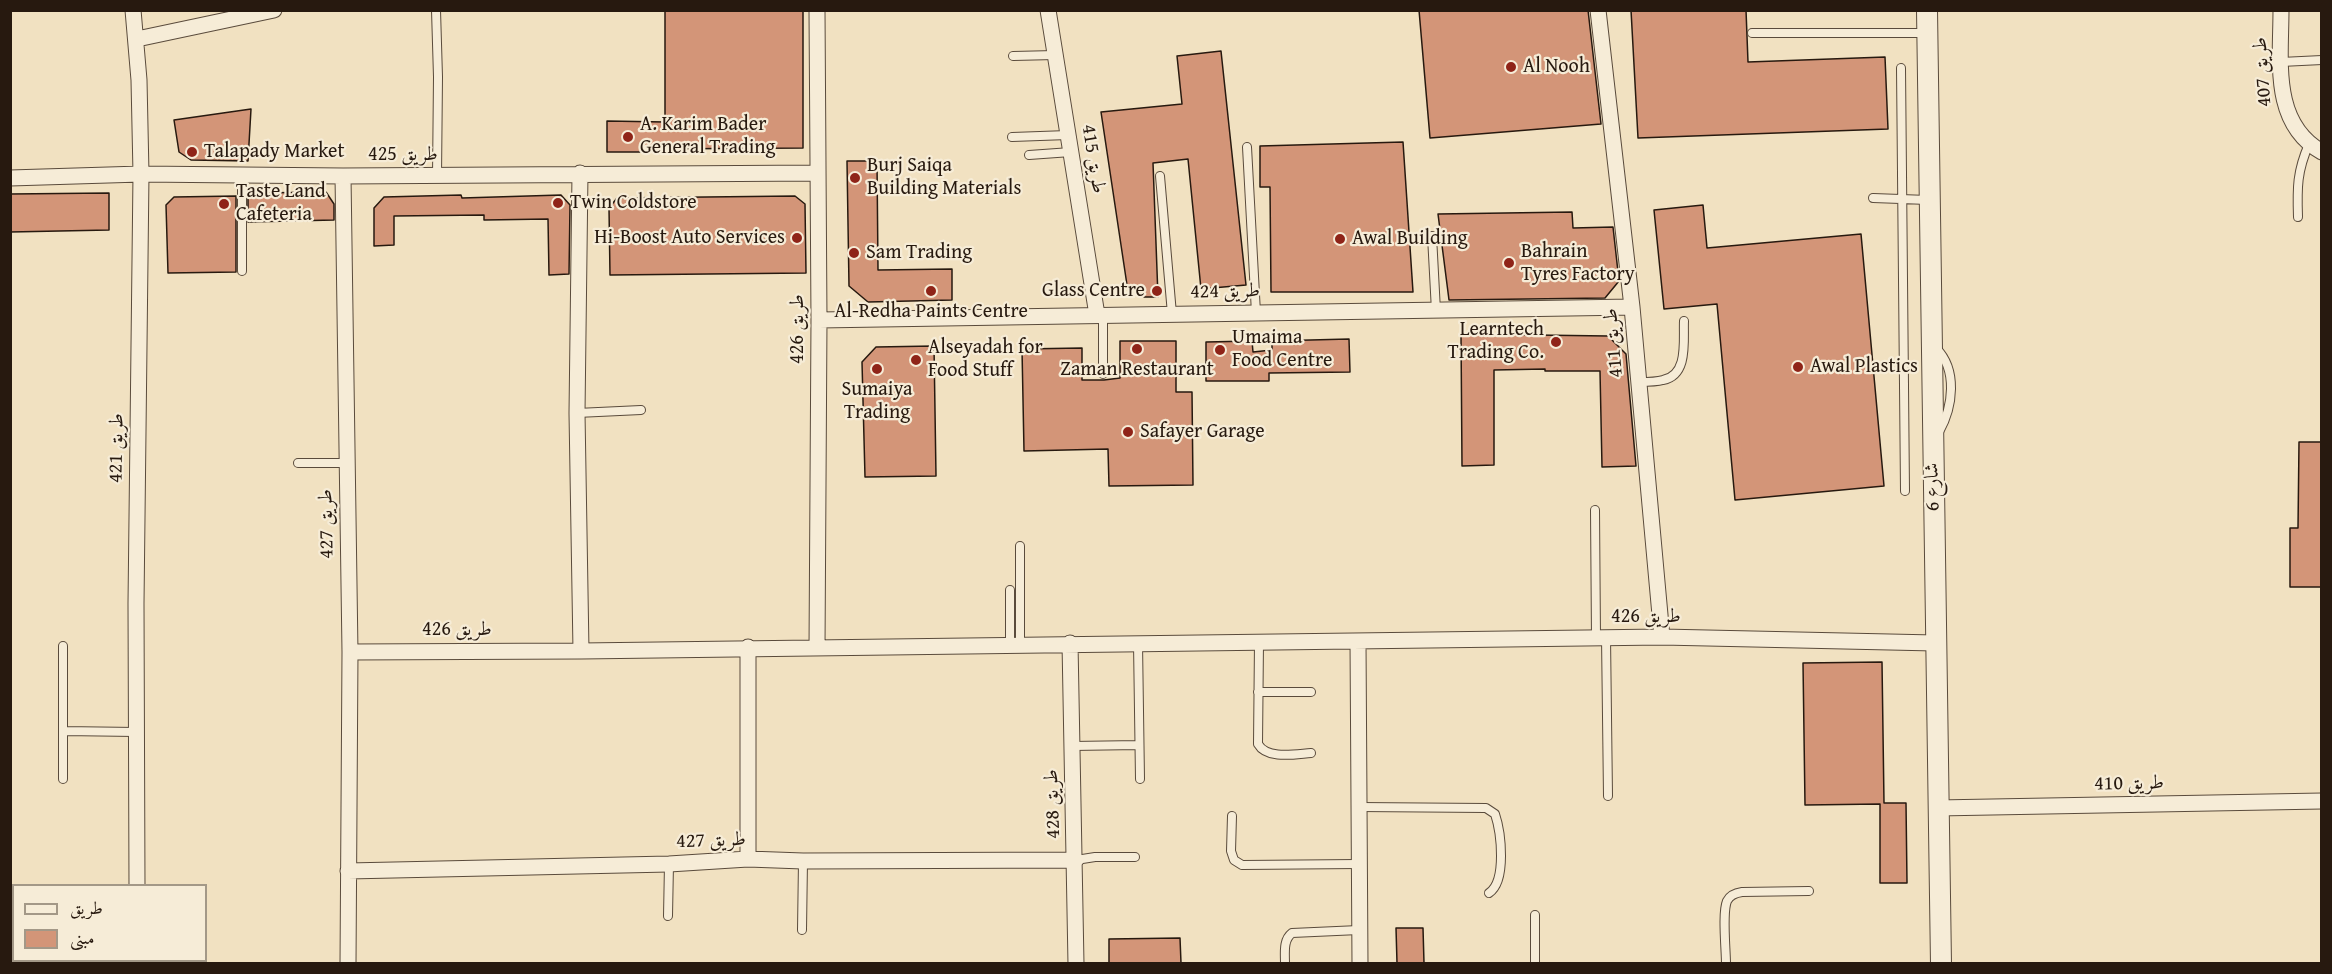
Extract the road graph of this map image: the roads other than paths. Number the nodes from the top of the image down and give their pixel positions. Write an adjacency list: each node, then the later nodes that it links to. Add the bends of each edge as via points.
1 (133, 10): 12 (street, طريق 421)
2 (274, 10): 9 (street)
3 (436, 10): 29 (lane)
4 (817, 10): 25 (street, طريق 426)
5 (1048, 10): 13 (street, طريق 415)
6 (1598, 10): 38 (street, طريق 411)
7 (1927, 10): 11 (street, شارع 6)
8 (2282, 10): 16 (street, طريق 407)
9 (253, 13): 12 (street)
10 (1752, 33): 11 (lane)
11 (1928, 33): 34 (street, شارع 6)
12 (137, 39): 26 (street, طريق 421)
13 (1055, 55): 14 (lane); 18 (street, طريق 415)
14 (1013, 57)
15 (2322, 60): 16 (lane)
16 (2281, 62): 21 (street, طريق 407, via 2288,117)
17 (1901, 68): 33 (lane)
18 (1068, 135): 19 (lane); 22 (street, طريق 415)
19 (1012, 137)
20 (1247, 147): 40 (lane)
21 (2315, 148): 35 (lane, via 2302,159 2297,180)
22 (1071, 152): 23 (lane); 42 (street, طريق 415)
23 (1029, 155)
24 (580, 173): 25 (street, طريق 425); 29 (street, طريق 425); 48 (street)
25 (818, 173): 43 (street, طريق 426)
26 (141, 174): 27 (street, طريق 425); 31 (street, طريق 425); 71 (street, طريق 421)
27 (242, 175): 28 (street, طريق 425); 37 (lane)
28 (343, 176): 29 (street, طريق 425); 50 (street, طريق 427)
29 (437, 176)
30 (1160, 176): 41 (lane)
31 (10, 178)
32 (1873, 198): 33 (lane)
33 (1902, 198): 34 (lane); 51 (lane)
34 (1930, 200): 61 (street, شارع 6)
35 (2298, 217)
36 (1432, 236): 39 (lane)
37 (242, 271)
38 (1632, 307): 39 (street, طريق 424); 46 (street, طريق 411)
39 (1436, 311): 40 (street, طريق 424)
40 (1256, 313): 41 (street, طريق 424)
41 (1172, 314): 42 (street, طريق 424)
42 (1100, 315): 43 (street, طريق 424); 45 (lane)
43 (819, 320): 65 (street, طريق 426)
44 (1684, 321): 46 (lane, via 1683,359 1678,371 1663,381)
45 (1103, 374)
46 (1639, 382): 55 (street, طريق 411)
47 (641, 410): 48 (lane)
48 (577, 413): 66 (street)
49 (298, 463): 50 (lane)
50 (348, 463): 67 (street, طريق 427)
51 (1905, 491)
52 (1594, 510): 56 (lane)
53 (1020, 546): 62 (lane)
54 (1010, 590): 62 (lane)
55 (1662, 637): 56 (street, طريق 426); 61 (street, طريق 426)
56 (1601, 638): 57 (street, طريق 426); 77 (lane)
57 (1358, 641): 58 (street, طريق 426); 79 (street)
58 (1259, 642): 60 (street, طريق 426); 68 (lane)
59 (1070, 643): 60 (street, طريق 426); 62 (street, طريق 426); 73 (street, طريق 428)
60 (1138, 643): 72 (lane)
61 (1935, 643): 80 (street, شارع 6)
62 (1015, 645): 65 (street, طريق 426)
63 (63, 646): 70 (lane)
64 (748, 647): 65 (street, طريق 426); 66 (street, طريق 426); 83 (street)
65 (817, 648)
66 (581, 651): 67 (street, طريق 426)
67 (350, 652): 88 (street, طريق 427)
68 (1258, 692): 69 (lane); 74 (lane, via 1257,738 1261,749 1272,754)
69 (1311, 692)
70 (63, 731): 71 (lane); 75 (lane)
71 (136, 732): 89 (street, طريق 421)
72 (1139, 745): 73 (lane); 76 (lane)
73 (1072, 746): 84 (street, طريق 428)
74 (1311, 753)
75 (63, 779)
76 (1140, 779)
77 (1608, 796)
78 (2322, 801): 80 (street, طريق 410)
79 (1359, 807): 87 (street); 91 (lane, via 1486,808 1495,814 1500,833 1499,876)
80 (1937, 808): 102 (street, شارع 6)
81 (1232, 816): 87 (lane, via 1231,851 1234,860 1242,865)
82 (1136, 857): 84 (lane)
83 (748, 860): 85 (street, طريق 427); 86 (street, طريق 427)
84 (1076, 860): 85 (street, طريق 427); 97 (street, طريق 428)
85 (803, 861): 94 (lane)
86 (669, 864): 88 (street, طريق 427); 93 (lane)
87 (1358, 864): 95 (street)
88 (348, 870): 96 (street, طريق 427)
89 (137, 884)
90 (1809, 891): 101 (lane, via 1732,895 1725,909)
91 (1489, 894)
92 (1535, 915): 100 (lane)
93 (668, 916)
94 (802, 930)
95 (1359, 930): 98 (lane, via 1292,933 1287,936); 99 (street)
96 (348, 963)
97 (1076, 963)
98 (1285, 963)
99 (1360, 963)
100 (1535, 963)
101 (1726, 963)
102 (1941, 963)

